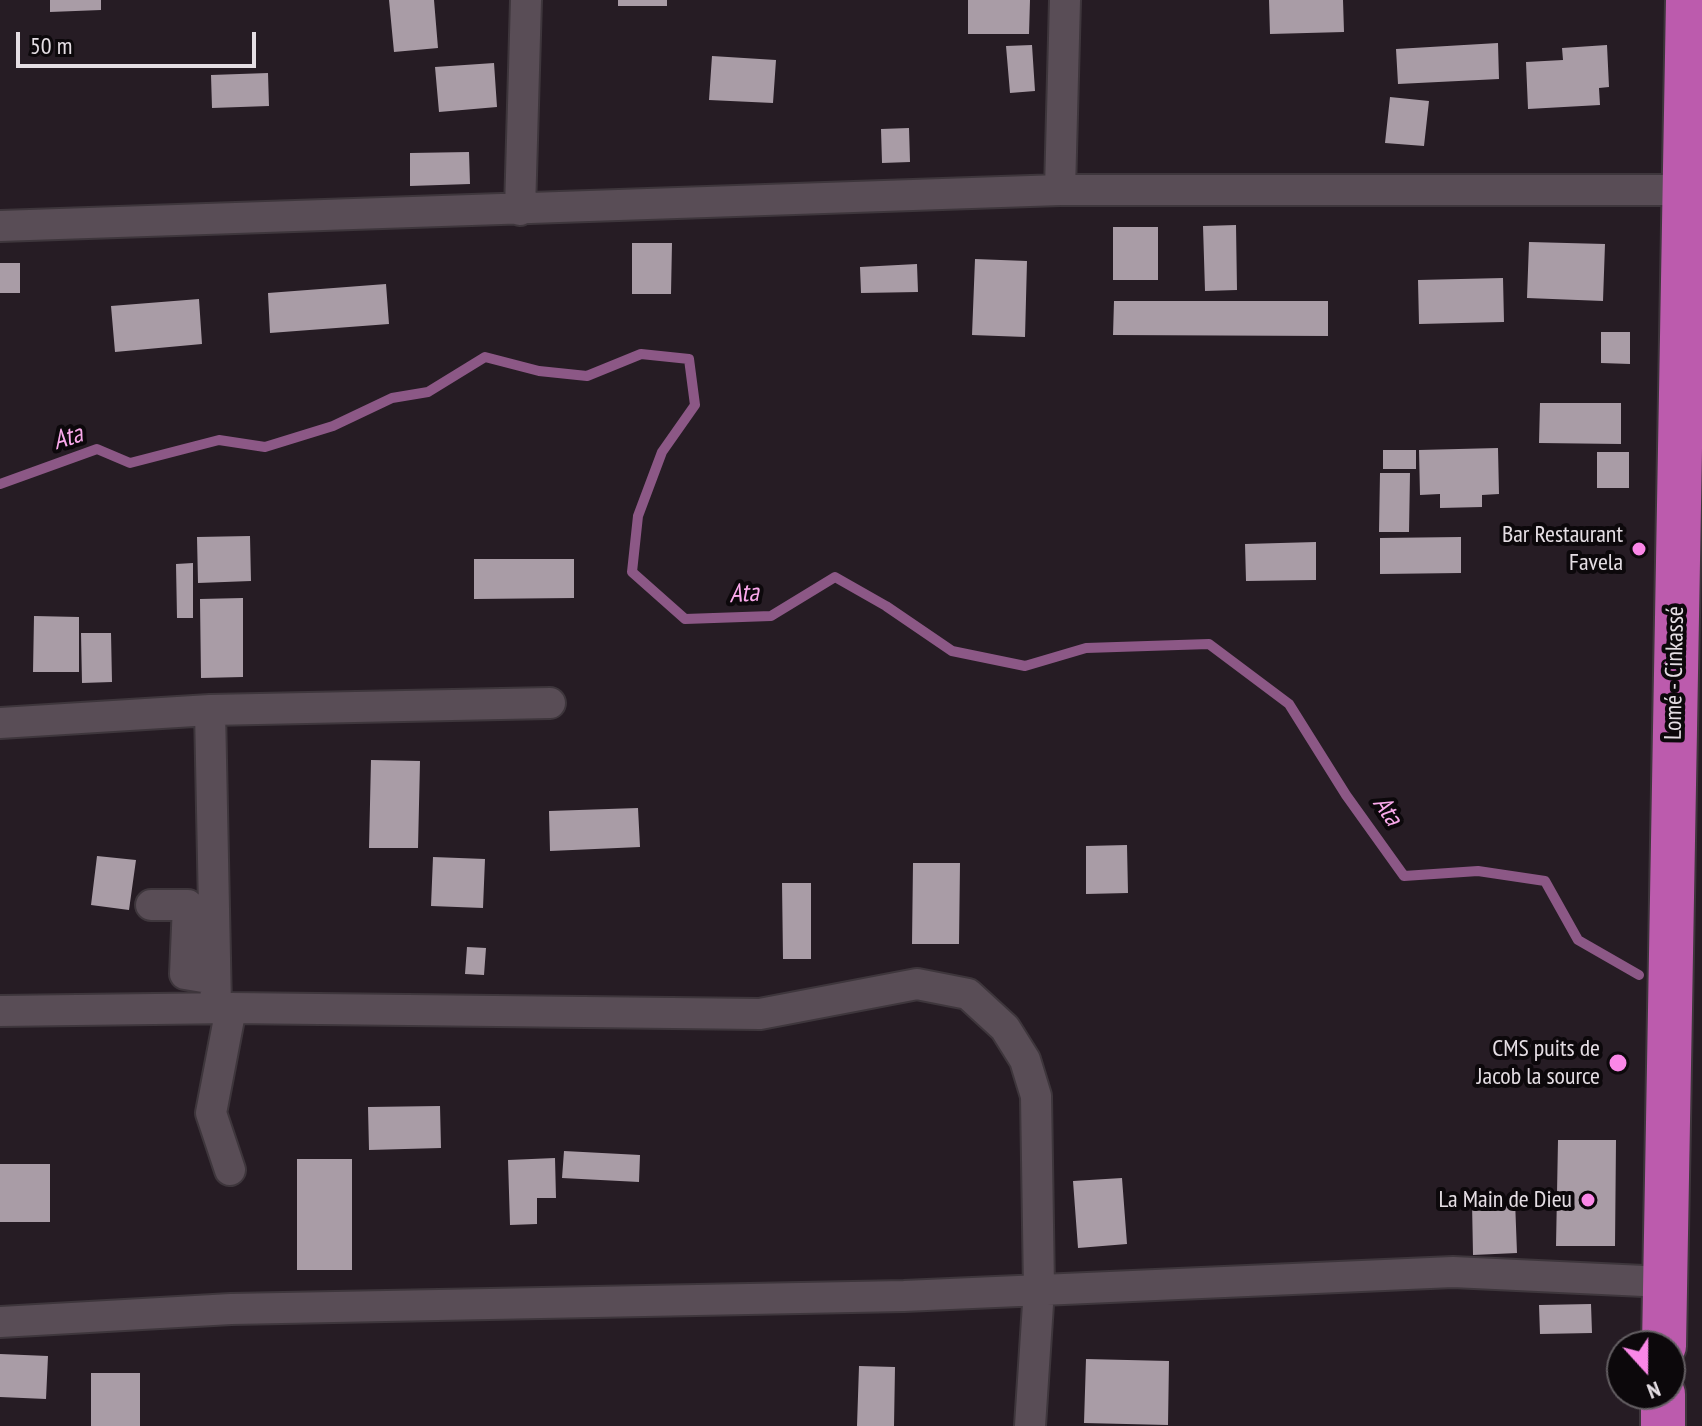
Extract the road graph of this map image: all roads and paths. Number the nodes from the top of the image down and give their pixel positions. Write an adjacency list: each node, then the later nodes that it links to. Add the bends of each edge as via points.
1 (526, 0): 6 (street)
2 (1065, 0): 4 (street)
3 (1688, 0): 5 (highway, Lomé - Cinkassé)
4 (1060, 190): 5 (street); 6 (street)
5 (1682, 190): 8 (highway, Lomé - Cinkassé)
6 (520, 210): 7 (street)
7 (0, 226)
8 (1691, 358): 16 (highway, Lomé - Cinkassé)
9 (550, 703): 10 (street)
10 (210, 710): 11 (street); 13 (street)
11 (0, 723)
12 (151, 905): 13 (street, via 188,905 185,974)
13 (221, 998): 14 (street); 15 (street, via 211,1113); 17 (street, via 760,1014 917,984 968,994 1005,1028 1025,1060 1036,1096)
14 (0, 1011)
15 (230, 1170)
16 (1665, 1282): 17 (street, via 1453,1272); 19 (highway, Lomé - Cinkassé)
17 (1039, 1289): 18 (street, via 231,1309); 20 (street)
18 (0, 1322)
19 (1664, 1330)
20 (1030, 1426)

